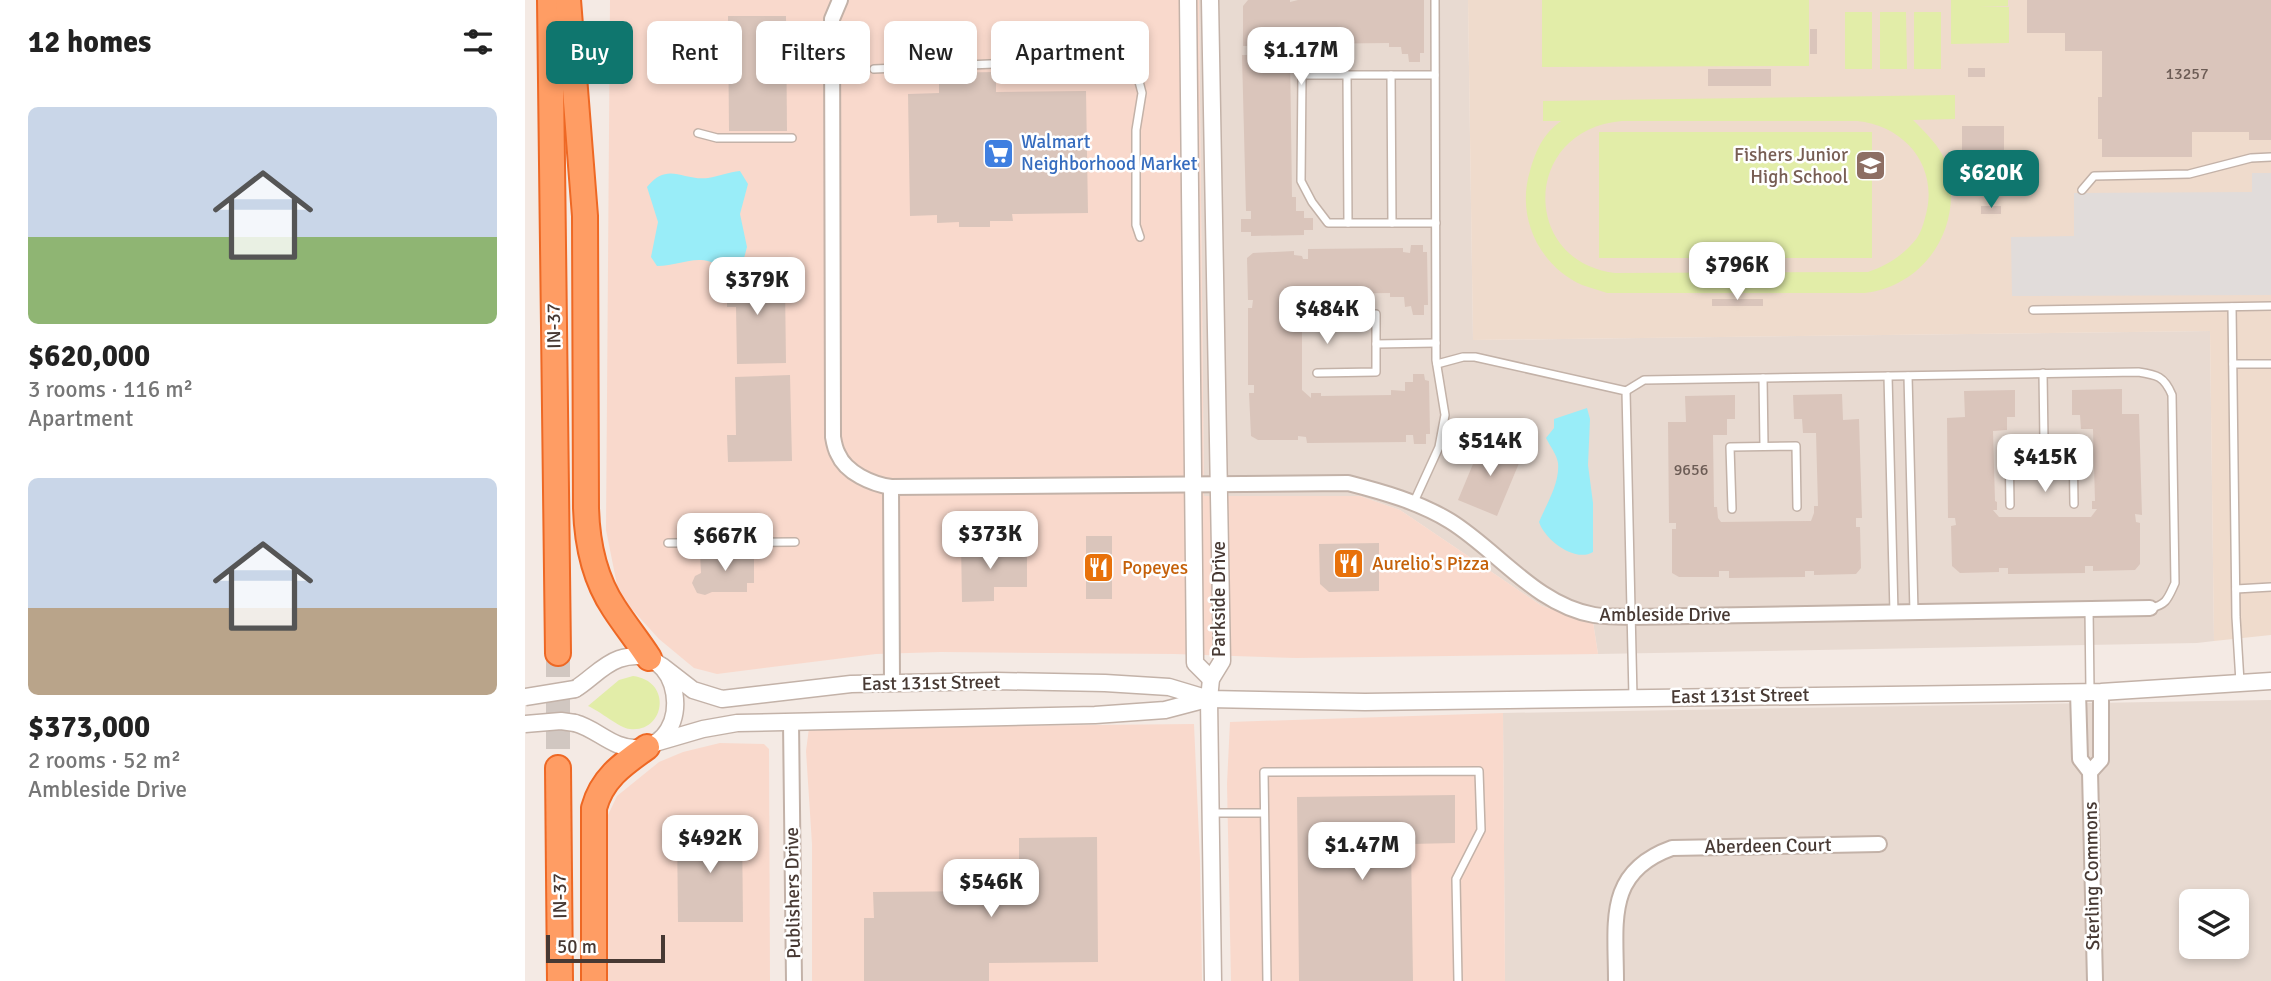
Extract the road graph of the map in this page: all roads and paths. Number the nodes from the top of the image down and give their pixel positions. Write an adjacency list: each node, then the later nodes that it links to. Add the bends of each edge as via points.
1 (550, 0): 53 (highway, IN-37)
2 (568, 0): 54 (highway, via 585,216 589,543 605,593)
3 (840, 0): 38 (street, Ambleside Drive, via 832,19 833,437 838,457 857,474 875,485)
4 (1188, 0): 36 (street, Parkside Drive)
5 (1210, 0): 37 (street, Parkside Drive)
6 (1435, 0): 10 (lane)
7 (874, 69): 18 (lane, via 1125,62 1136,70 1142,93 1136,130 1136,225)
8 (1347, 75): 9 (lane); 15 (lane); 15 (lane, via 1302,75 1301,181 1328,223)
9 (1391, 75): 10 (lane); 16 (lane)
10 (1435, 75): 17 (lane)
11 (698, 133): 12 (lane, via 716,138)
12 (792, 138)
13 (2271, 157): 14 (lane, via 2189,174 2094,176)
14 (2082, 190)
15 (1348, 223): 16 (lane)
16 (1392, 223): 17 (lane)
17 (1436, 223): 23 (lane)
18 (1140, 237)
19 (2271, 306): 20 (lane)
20 (2232, 307): 21 (lane); 26 (lane)
21 (2033, 310)
22 (1315, 315): 24 (lane, via 1376,314)
23 (1436, 343): 24 (lane); 25 (lane)
24 (1376, 344): 28 (lane, via 1376,372)
25 (1437, 364): 33 (lane, via 1475,357); 39 (lane, via 1445,415 1439,447)
26 (2233, 364): 27 (lane); 47 (lane)
27 (2271, 364)
28 (1317, 373)
29 (2043, 373): 31 (lane); 34 (lane); 48 (lane, via 2155,374 2166,382 2172,395 2175,583 2166,601)
30 (1888, 376): 31 (lane); 32 (lane); 50 (lane)
31 (1908, 376): 51 (lane)
32 (1763, 378): 33 (lane, via 1644,380); 35 (lane)
33 (1626, 391): 52 (lane)
34 (2044, 441): 40 (lane, via 2073,440); 41 (lane, via 2010,441)
35 (1764, 446): 42 (lane, via 1796,446); 43 (lane, via 1730,447)
36 (1194, 485): 37 (street, Ambleside Drive); 38 (street, Ambleside Drive); 55 (street, Parkside Drive, via 1195,663)
37 (1219, 485): 39 (street, Ambleside Drive, via 1349,483); 55 (street, Parkside Drive, via 1222,661)
38 (891, 487): 58 (street)
39 (1413, 504): 52 (street, Ambleside Drive, via 1450,521 1558,603 1593,615)
40 (2074, 504)
41 (2010, 505)
42 (1797, 507)
43 (1731, 509)
44 (795, 542): 45 (lane)
45 (668, 543)
46 (2271, 587): 47 (lane)
47 (2236, 589): 57 (lane)
48 (2150, 608): 49 (street, Ambleside Drive)
49 (2089, 609): 51 (street, Ambleside Drive); 59 (lane)
50 (1894, 612): 51 (street, Ambleside Drive); 52 (street, Ambleside Drive)
51 (1915, 612)
52 (1632, 617): 61 (lane)
53 (558, 653)
54 (656, 662): 58 (street, East 131st Street, via 693,690 722,699); 60 (street, bridge, via 637,656 616,660 575,689); 65 (street, via 672,682 676,700 670,726)
55 (1211, 679): 62 (street)
56 (2271, 681): 57 (street, East 131st Street)
57 (2240, 682): 59 (street, East 131st Street)
58 (892, 683): 62 (street, East 131st Street, via 1105,683 1169,687)
59 (2089, 692): 61 (street, East 131st Street); 67 (street, Sterling Commons, via 2081,759); 67 (street, Sterling Commons, via 2101,761)
60 (525, 697)
61 (1633, 698): 62 (street, East 131st Street)
62 (1209, 699): 63 (street, East 131st Street, via 1133,713); 68 (street)
63 (791, 722): 65 (street, East 131st Street, via 719,726); 73 (street, Publishers Drive)
64 (525, 724): 65 (street, bridge, via 575,723 622,747)
65 (651, 745): 72 (highway, via 612,774 594,808)
66 (558, 768): 71 (highway, IN-37)
67 (2090, 772): 78 (street, Sterling Commons)
68 (1211, 813): 69 (lane); 74 (street)
69 (1265, 813): 75 (lane); 76 (lane, via 1264,772 1479,771 1481,830 1456,879)
70 (1879, 844): 77 (street, Aberdeen Court, via 1685,847 1658,853 1637,867 1621,891)
71 (560, 981)
72 (594, 981)
73 (794, 981)
74 (1213, 981)
75 (1267, 981)
76 (1458, 981)
77 (1616, 981)
78 (2095, 981)

